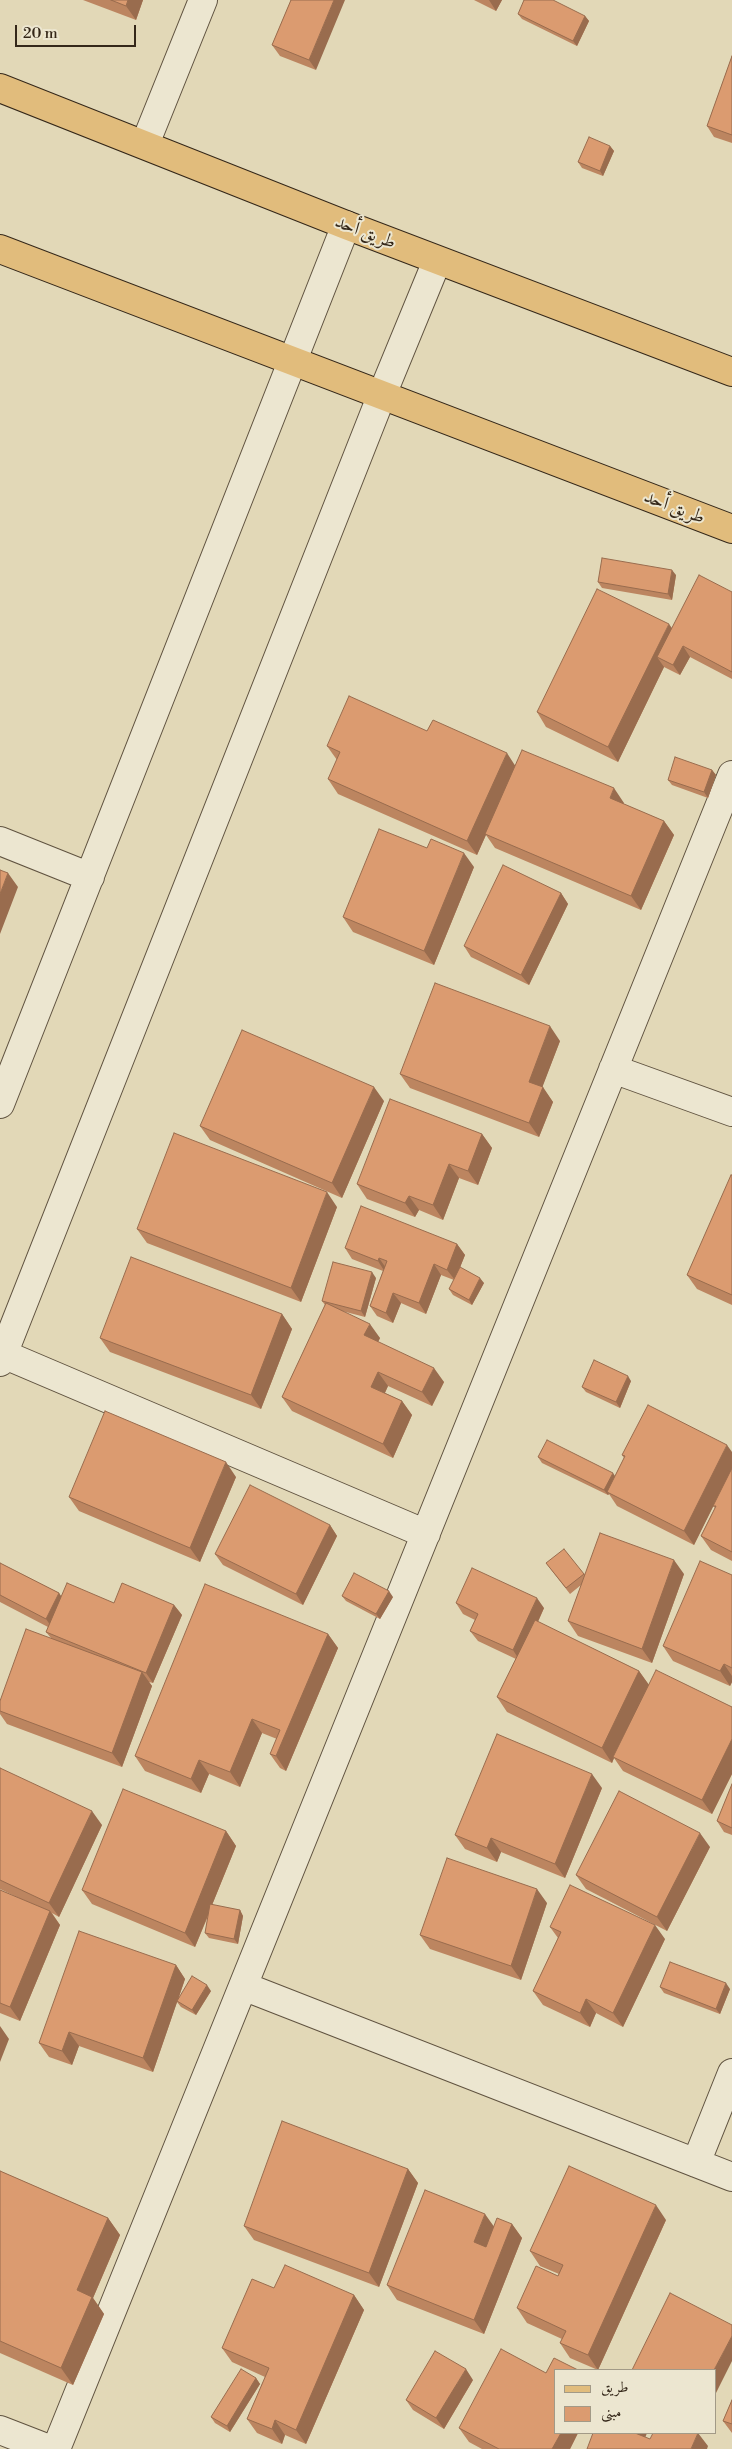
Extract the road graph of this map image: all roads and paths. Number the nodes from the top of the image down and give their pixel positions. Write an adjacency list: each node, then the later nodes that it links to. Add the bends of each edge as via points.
1 (203, 0): 3 (street)
2 (0, 88): 3 (main road, طريق أحد)
3 (146, 144): 4 (main road, طريق أحد)
4 (346, 225): 6 (main road, طريق أحد); 7 (street)
5 (0, 249): 7 (main road, طريق أحد)
6 (437, 261): 8 (main road, طريق أحد); 9 (street)
7 (292, 362): 9 (main road, طريق أحد); 13 (street)
8 (732, 372)
9 (381, 397): 10 (main road, طريق أحد); 17 (street)
10 (732, 530)
11 (732, 775): 14 (street)
12 (0, 840): 13 (street)
13 (90, 877): 15 (street)
14 (613, 1069): 16 (street); 18 (street)
15 (0, 1104)
16 (732, 1112)
17 (2, 1358): 18 (street)
18 (426, 1534): 19 (street)
19 (243, 1986): 21 (street); 25 (street)
20 (732, 2073): 21 (street)
21 (696, 2163): 22 (street)
22 (732, 2177)
23 (0, 2430): 24 (street)
24 (49, 2449)
25 (56, 2449)

